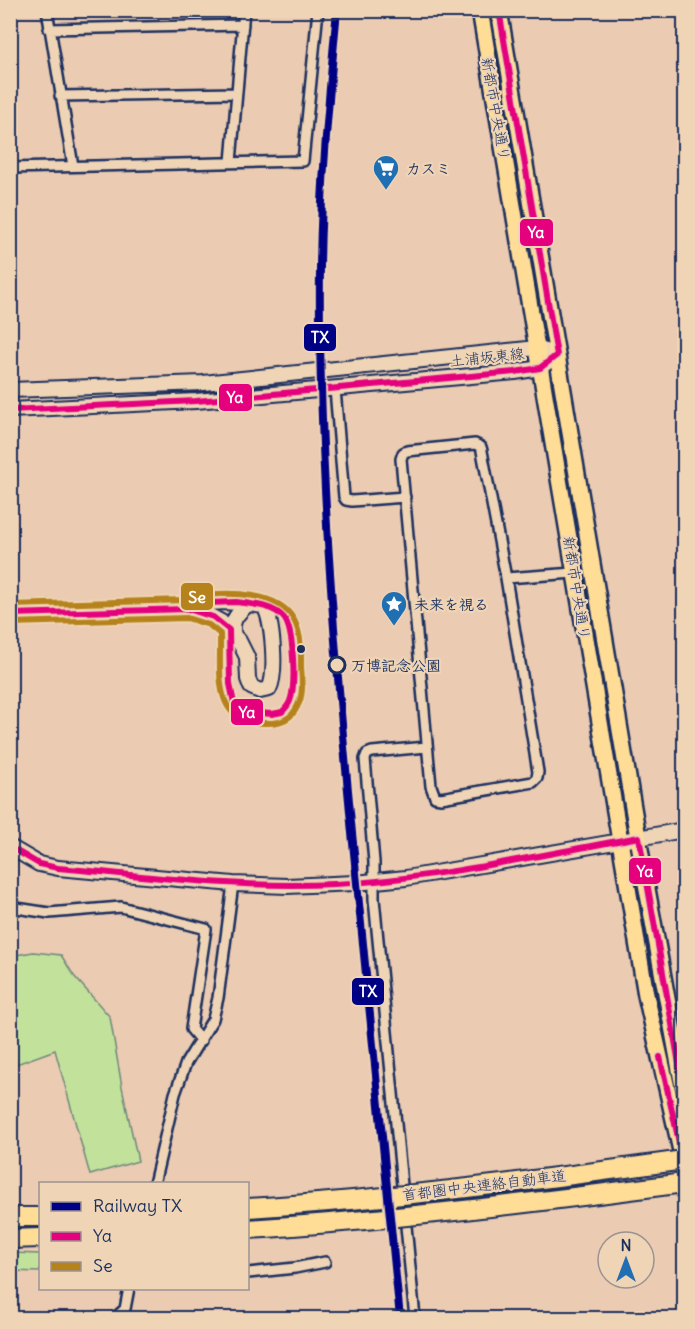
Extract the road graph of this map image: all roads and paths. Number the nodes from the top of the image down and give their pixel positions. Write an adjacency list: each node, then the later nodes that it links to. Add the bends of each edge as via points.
1 (47, 10): 7 (street)
2 (244, 10): 6 (street)
3 (318, 10): 10 (street, via 303,161)
4 (480, 10): 13 (main road, 新都市中央通り)
5 (499, 10): 14 (main road, 新都市中央通り)
6 (243, 25): 7 (street); 8 (street)
7 (49, 28): 9 (street)
8 (237, 93): 9 (street); 10 (street)
9 (60, 96): 11 (street)
10 (231, 162): 11 (street)
11 (73, 166): 12 (street)
12 (10, 168)
13 (537, 348): 14 (street, 土浦坂東線); 15 (main road, 新都市中央通り); 17 (street, 土浦坂東線, via 203,383)
14 (557, 355): 15 (street, 土浦坂東線); 28 (main road, 新都市中央通り)
15 (540, 368): 16 (street, 土浦坂東線); 20 (main road, 新都市中央通り)
16 (336, 389): 18 (street, 土浦坂東線); 19 (street, via 346,501)
17 (10, 390)
18 (10, 410)
19 (405, 497): 21 (street, via 403,453 478,445 483,451); 26 (street)
20 (574, 573): 21 (street); 29 (main road, 新都市中央通り)
21 (506, 578): 26 (street, via 537,778 533,782 435,797)
22 (248, 604): 23 (street, via 200,604); 25 (street, via 234,618); 25 (street, via 264,606 269,617 273,677 269,689 255,690 249,684 246,652)
23 (188, 609): 24 (street); 25 (street, via 213,617)
24 (10, 614)
25 (234, 636)
26 (427, 747): 31 (street, via 372,752 365,759)
27 (684, 830): 28 (street)
28 (639, 837): 29 (street); 35 (main road, 新都市中央通り)
29 (619, 841): 31 (street); 36 (main road, 新都市中央通り, via 646,995)
30 (10, 847): 32 (street, via 39,864 58,868)
31 (374, 881): 32 (street, via 287,886); 49 (street)
32 (232, 884): 34 (street, via 218,998 213,1019)
33 (10, 907): 34 (street, via 48,913 121,907 206,929 190,1029)
34 (201, 1041): 37 (street, via 186,1063 175,1094)
35 (684, 1092)
36 (684, 1162): 39 (highway, 首都圏中央連絡自動車道, bridge, via 486,1186)
37 (154, 1182)
38 (684, 1183): 42 (highway, 首都圏中央連絡自動車道, bridge, via 489,1208)
39 (249, 1208)
40 (10, 1217): 41 (highway)
41 (39, 1217)
42 (249, 1229)
43 (39, 1238): 44 (highway)
44 (10, 1239)
45 (325, 1262): 46 (street)
46 (249, 1273)
47 (129, 1290): 48 (street, via 125,1309)
48 (115, 1318)
49 (415, 1318)

